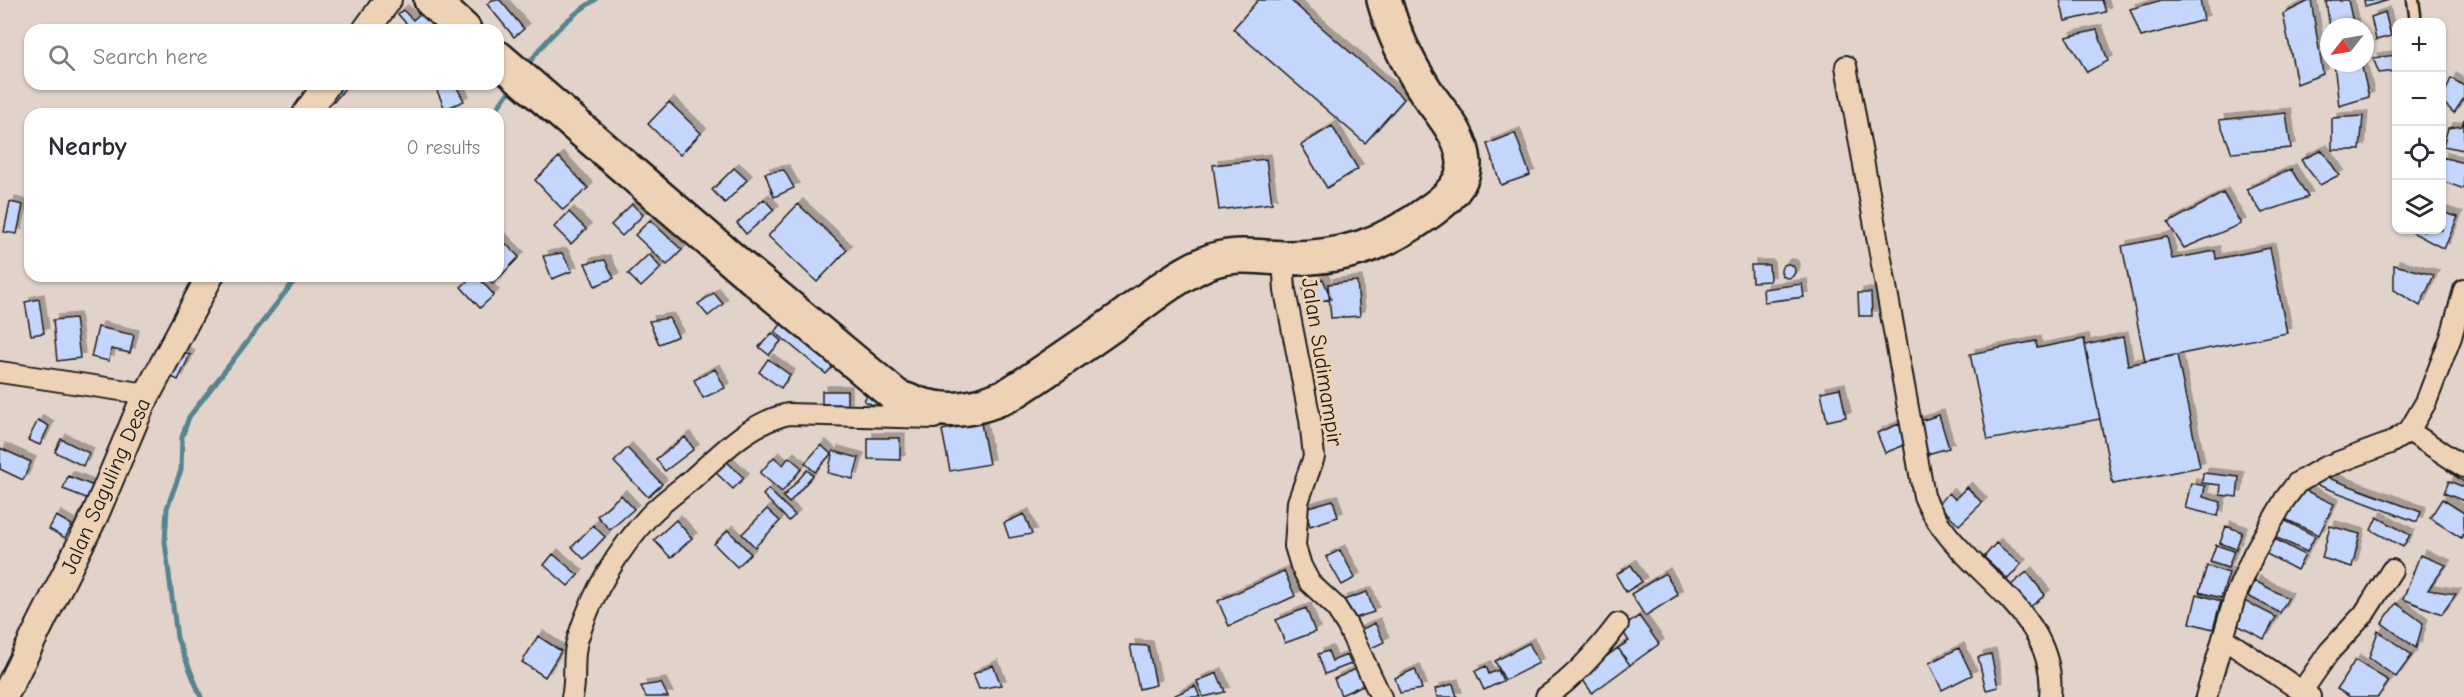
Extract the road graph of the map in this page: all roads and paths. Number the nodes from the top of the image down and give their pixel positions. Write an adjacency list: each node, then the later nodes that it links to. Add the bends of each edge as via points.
1 (388, 0): 6 (street)
2 (431, 0): 7 (highway)
3 (1384, 0): 12 (highway, via 1407,61 1455,134 1464,164 1460,180 1456,189 1416,222 1366,248 1344,254)
4 (2413, 0): 5 (lane)
5 (2415, 18)
6 (370, 24)
7 (457, 24)
8 (504, 63): 17 (highway, via 897,397 941,409)
9 (1846, 66): 28 (street, via 1924,496 1942,526 2024,615 2038,637 2051,666)
10 (323, 90): 11 (street)
11 (310, 108)
12 (1283, 258): 17 (highway, via 1225,256 1205,263 1173,281 1039,376); 26 (street, Jalan Sudimampir, via 1285,291 1314,457 1298,502 1295,546 1310,582 1335,606 1347,625)
13 (207, 282): 16 (street, Jalan Saguling Desa)
14 (2464, 290): 18 (street, via 2434,381)
15 (0, 372): 16 (street)
16 (147, 394): 24 (street, Jalan Saguling Desa, via 96,515)
17 (985, 406): 25 (street, via 975,412 930,419 788,414 739,435 650,515 613,564 577,638)
18 (2409, 431): 19 (street); 22 (street, via 2297,483 2254,553)
19 (2464, 467)
20 (2392, 570): 23 (street, via 2364,614 2329,652)
21 (1618, 624): 27 (street, via 1593,657)
22 (2223, 638): 23 (street); 29 (street)
23 (2306, 694)
24 (4, 697)
25 (572, 697)
26 (1381, 697)
27 (1546, 697)
28 (2050, 697)
29 (2206, 697)

